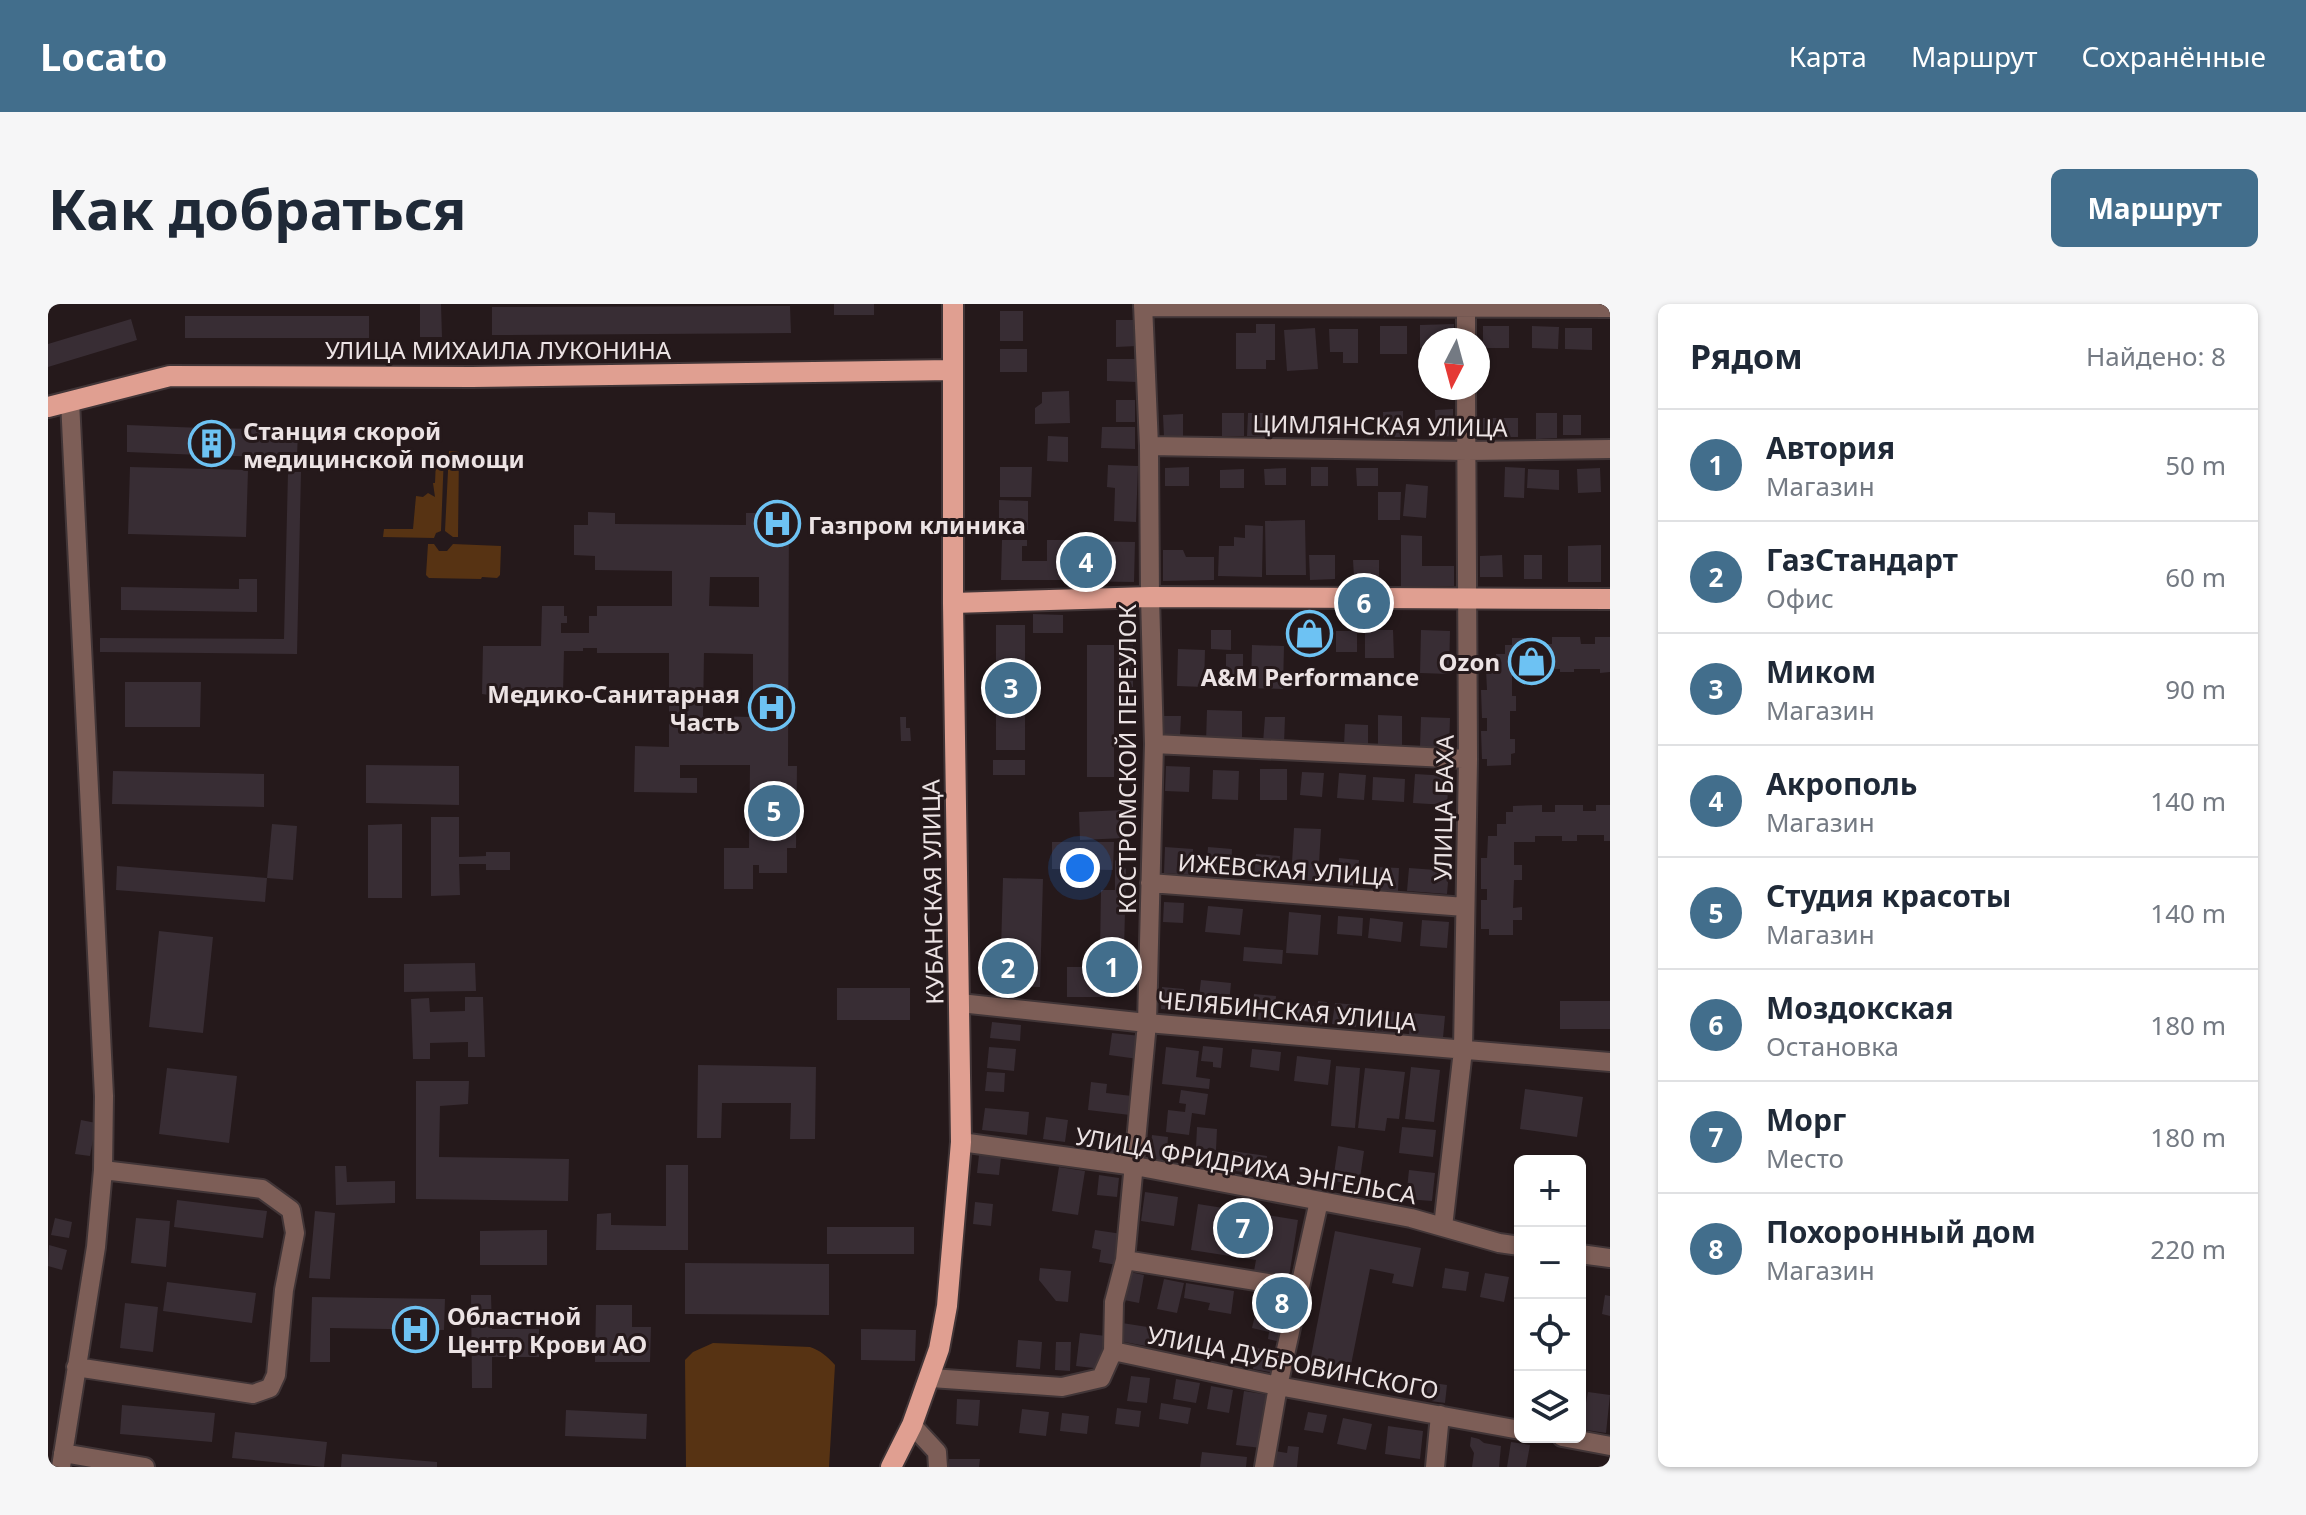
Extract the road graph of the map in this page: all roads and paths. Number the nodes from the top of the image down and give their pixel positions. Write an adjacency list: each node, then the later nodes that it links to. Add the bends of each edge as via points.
1 (953, 304): 6 (main road, КУБАНСКАЯ УЛИЦА)
2 (1143, 306): 3 (street); 10 (street, КОСТРОМСКОЙ ПЕРЕУЛОК)
3 (1466, 306): 4 (street); 5 (street)
4 (1610, 308)
5 (1466, 328)
6 (952, 370): 8 (main road, УЛИЦА МИХАИЛА ЛУКОНИНА, via 170,376); 16 (main road, КУБАНСКАЯ УЛИЦА)
7 (1466, 400): 12 (street, УЛИЦА БАХА)
8 (70, 401): 9 (main road, УЛИЦА МИХАИЛА ЛУКОНИНА); 27 (street, via 101,1019)
9 (48, 407)
10 (1149, 446): 12 (street, ЦИМЛЯНСКАЯ УЛИЦА); 13 (street, КОСТРОМСКОЙ ПЕРЕУЛОК)
11 (1610, 449): 12 (street, ЦИМЛЯНСКАЯ УЛИЦА)
12 (1467, 451): 14 (street, УЛИЦА БАХА)
13 (1150, 597): 14 (main road); 16 (main road); 17 (street, КОСТРОМСКОЙ ПЕРЕУЛОК)
14 (1468, 598): 15 (main road); 18 (street, УЛИЦА БАХА)
15 (1610, 599)
16 (953, 603): 21 (main road, КУБАНСКАЯ УЛИЦА)
17 (1154, 744): 18 (street); 19 (street, КОСТРОМСКОЙ ПЕРЕУЛОК)
18 (1468, 759): 20 (street, УЛИЦА БАХА)
19 (1150, 883): 20 (street, ИЖЕВСКАЯ УЛИЦА); 22 (street, КОСТРОМСКОЙ ПЕРЕУЛОК)
20 (1465, 907): 23 (street, УЛИЦА БАХА)
21 (960, 1003): 22 (street, ЧЕЛЯБИНСКАЯ УЛИЦА); 25 (main road, КУБАНСКАЯ УЛИЦА)
22 (1147, 1023): 23 (street, ЧЕЛЯБИНСКАЯ УЛИЦА); 26 (street, КОСТРОМСКОЙ ПЕРЕУЛОК)
23 (1463, 1050): 24 (street, ЧЕЛЯБИНСКАЯ УЛИЦА); 29 (street, УЛИЦА БАХА)
24 (1610, 1062)
25 (961, 1142): 26 (street, УЛИЦА ФРИДРИХА ЭНГЕЛЬСА); 37 (main road, КУБАНСКАЯ УЛИЦА, via 947,1306)
26 (1135, 1166): 28 (street, УЛИЦА ФРИДРИХА ЭНГЕЛЬСА); 33 (street, КОСТРОМСКОЙ ПЕРЕУЛОК)
27 (103, 1170): 36 (street); 36 (street, via 262,1189 291,1210 295,1233 276,1375 270,1388 253,1394)
28 (1319, 1201): 29 (street, УЛИЦА ФРИДРИХА ЭНГЕЛЬСА); 34 (street)
29 (1443, 1227): 30 (street, УЛИЦА ФРИДРИХА ЭНГЕЛЬСА)
30 (1514, 1245)
31 (1586, 1255): 32 (street)
32 (1610, 1258)
33 (1125, 1260): 34 (street); 35 (street, КОСТРОМСКОЙ ПЕРЕУЛОК, via 1114,1302)
34 (1300, 1288): 38 (street)
35 (1113, 1351): 37 (street, УЛИЦА ДУБРОВИНСКОГО, via 1101,1378 1062,1387); 38 (street, УЛИЦА ДУБРОВИНСКОГО)
36 (76, 1367): 44 (street)
37 (931, 1378): 40 (main road, КУБАНСКАЯ УЛИЦА)
38 (1278, 1386): 39 (street, УЛИЦА ДУБРОВИНСКОГО); 48 (street)
39 (1440, 1415): 41 (street, УЛИЦА ДУБРОВИНСКОГО); 49 (street)
40 (912, 1425): 46 (main road, КУБАНСКАЯ УЛИЦА); 47 (street, via 937,1452)
41 (1514, 1429)
42 (1586, 1442): 43 (street)
43 (1610, 1446)
44 (62, 1460): 45 (street)
45 (145, 1467)
46 (891, 1467)
47 (938, 1467)
48 (1264, 1467)
49 (1435, 1467)

